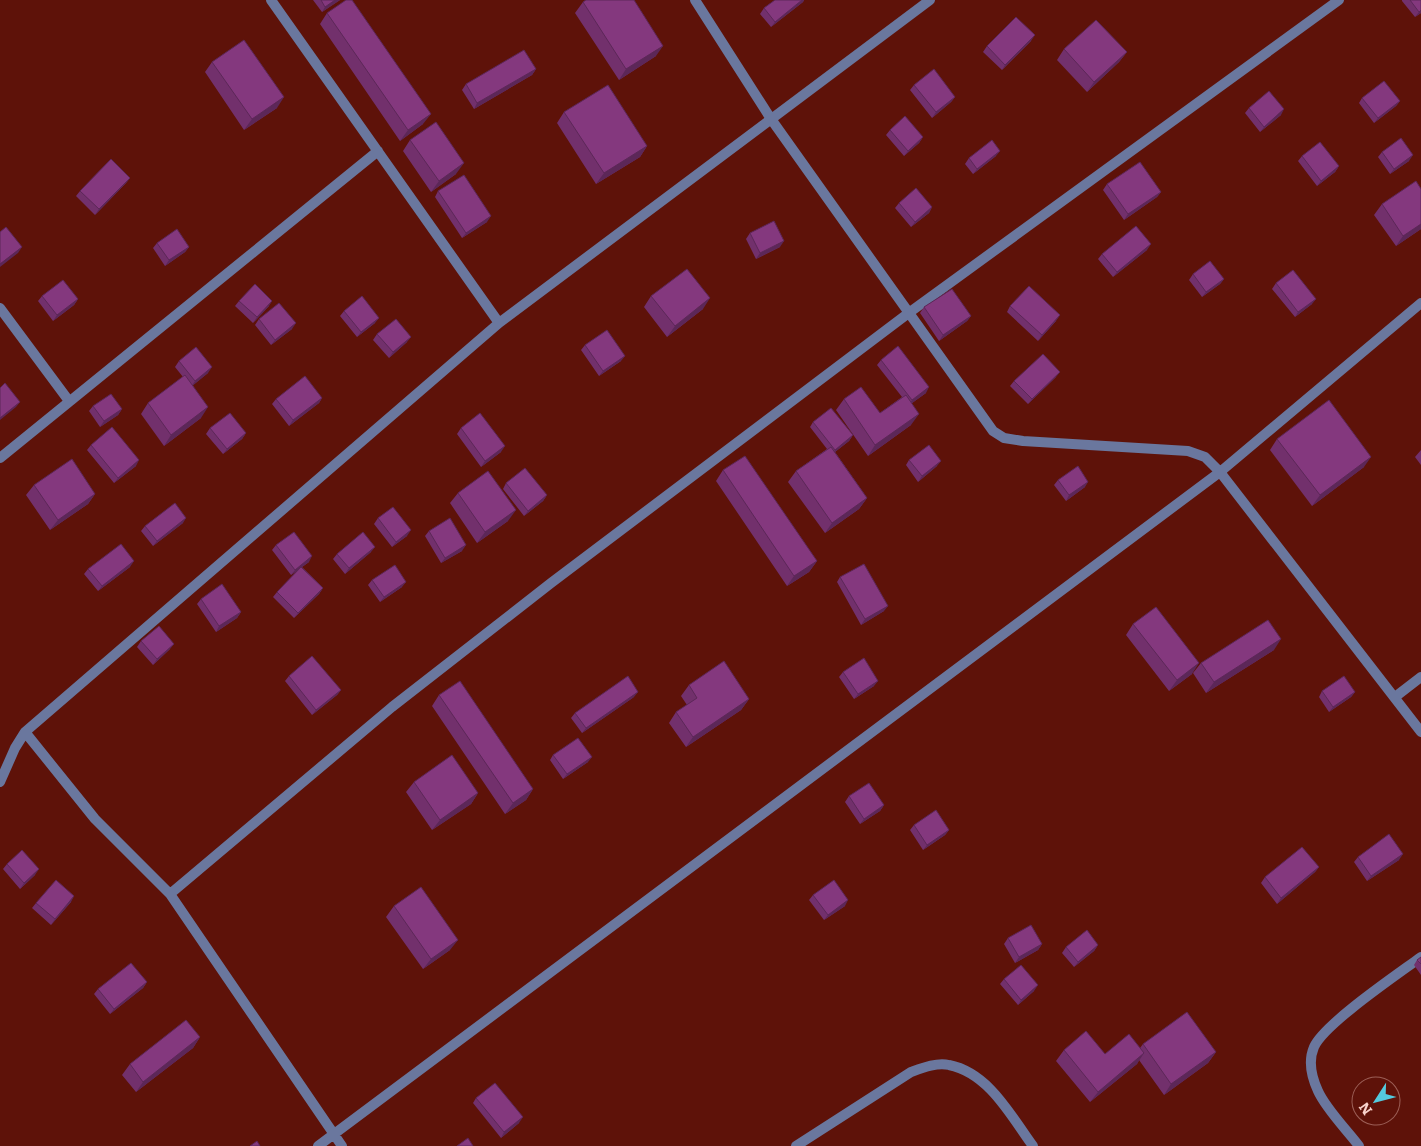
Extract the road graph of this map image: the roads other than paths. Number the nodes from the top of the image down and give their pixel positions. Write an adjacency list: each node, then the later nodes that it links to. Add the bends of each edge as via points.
1 (271, 0): 6 (street)
2 (695, 0): 5 (street)
3 (930, 0): 5 (street)
4 (1339, 0): 9 (street)
5 (771, 119): 9 (street); 10 (street)
6 (378, 151): 10 (street); 11 (street)
7 (1421, 303): 13 (street)
8 (0, 308): 11 (street)
9 (910, 312): 13 (street, via 993,431 1004,438 1188,451 1205,457); 19 (street, via 550,583 392,707)
10 (499, 323): 16 (street)
11 (69, 401): 12 (street)
12 (0, 458)
13 (1220, 472): 15 (street); 21 (street)
14 (1421, 677): 15 (street)
15 (1395, 697): 17 (street)
16 (25, 732): 18 (street); 19 (street, via 95,819)
17 (1421, 732)
18 (0, 782)
19 (170, 894): 21 (street)
20 (1421, 957): 26 (street, via 1337,1020 1320,1036 1314,1048 1311,1059 1313,1077 1319,1093)
21 (334, 1134): 22 (street); 23 (street)
22 (318, 1146)
23 (342, 1146)
24 (796, 1146): 25 (street, via 911,1072 948,1064 986,1083)
25 (1033, 1146)
26 (1359, 1146)

